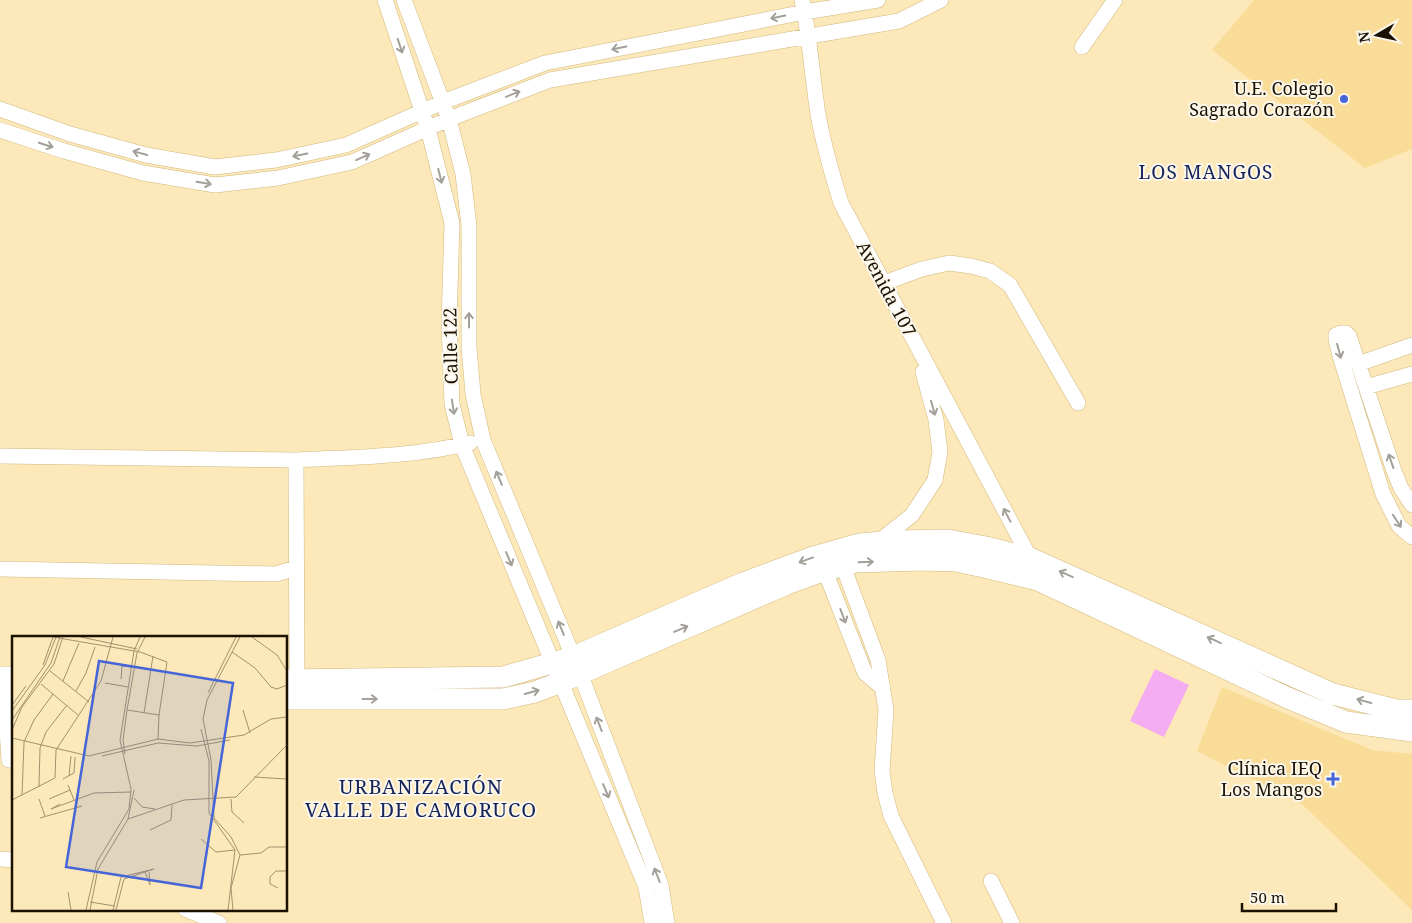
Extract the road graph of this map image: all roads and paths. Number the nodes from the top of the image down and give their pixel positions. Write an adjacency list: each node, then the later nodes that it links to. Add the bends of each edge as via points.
1 (385, 0): 11 (street, Calle 122, one-way to 11)
2 (404, 0): 9 (street, Calle 122)
3 (878, 0): 6 (street)
4 (941, 0): 7 (street, via 899,20)
5 (1115, 0): 8 (street)
6 (804, 6): 7 (street, Avenida 107); 9 (street, one-way to 9, via 545,63)
7 (807, 35): 12 (street, one-way to 7, via 550,80); 15 (street, Avenida 107, via 827,158 841,203)
8 (1082, 47)
9 (443, 102): 11 (street); 12 (street, Calle 122)
10 (0, 109): 11 (street, one-way to 10, via 346,145 276,160 215,167 146,155 70,134)
11 (422, 111): 13 (street, Calle 122)
12 (449, 119): 13 (street); 22 (street, Calle 122, one-way to 12, via 472,394 468,226 463,174)
13 (428, 129): 14 (street, one-way to 13, via 143,172 214,184 278,178 352,162); 23 (street, Calle 122, one-way to 23, via 452,223 449,324 452,404)
14 (0, 130)
15 (884, 283): 16 (street, Avenida 107); 21 (street, via 949,263 990,271 1010,286)
16 (915, 344): 28 (street, one-way to 28, via 936,420 940,452 935,480 912,515); 29 (street, Avenida 107, one-way to 16)
17 (1412, 345): 18 (street)
18 (1358, 364): 20 (street); 27 (street, one-way to 27, via 1349,336 1346,333 1336,335 1383,494 1399,526)
19 (1412, 374): 20 (street)
20 (1366, 388): 26 (street, one-way to 20, via 1401,488)
21 (1078, 403)
22 (483, 440): 23 (street); 34 (street, Calle 122, one-way to 22)
23 (462, 445): 25 (street, via 441,450); 33 (street, Calle 122, one-way to 33)
24 (0, 456): 25 (street)
25 (296, 460): 30 (street)
26 (1412, 505)
27 (1412, 537)
28 (878, 542): 29 (street, via 948,540); 34 (street, one-way to 34, via 813,557 743,583)
29 (1030, 558): 40 (street, one-way to 29, via 1396,710 1333,694)
30 (296, 568): 32 (street, via 276,574); 35 (street)
31 (834, 568): 34 (street, one-way to 31); 41 (street, one-way to 41, via 856,562 956,561 1038,580 1346,722); 48 (street, via 865,673 883,688 886,710 882,771 891,816)
32 (0, 569)
33 (552, 662): 34 (street); 36 (street, Calle 122); 37 (street, via 503,677)
34 (576, 665): 36 (street); 47 (street, Calle 122, one-way to 34, via 661,885)
35 (292, 680): 37 (street)
36 (560, 682): 37 (street, one-way to 36, via 503,699); 46 (street, Calle 122, one-way to 46, via 646,887)
37 (332, 689): 39 (street)
38 (6, 698): 42 (street)
39 (288, 699)
40 (1412, 710)
41 (1412, 730)
42 (8, 761)
43 (991, 882): 49 (street)
44 (187, 910): 45 (street)
45 (219, 923)
46 (652, 923)
47 (667, 923)
48 (944, 923)
49 (1012, 923)

